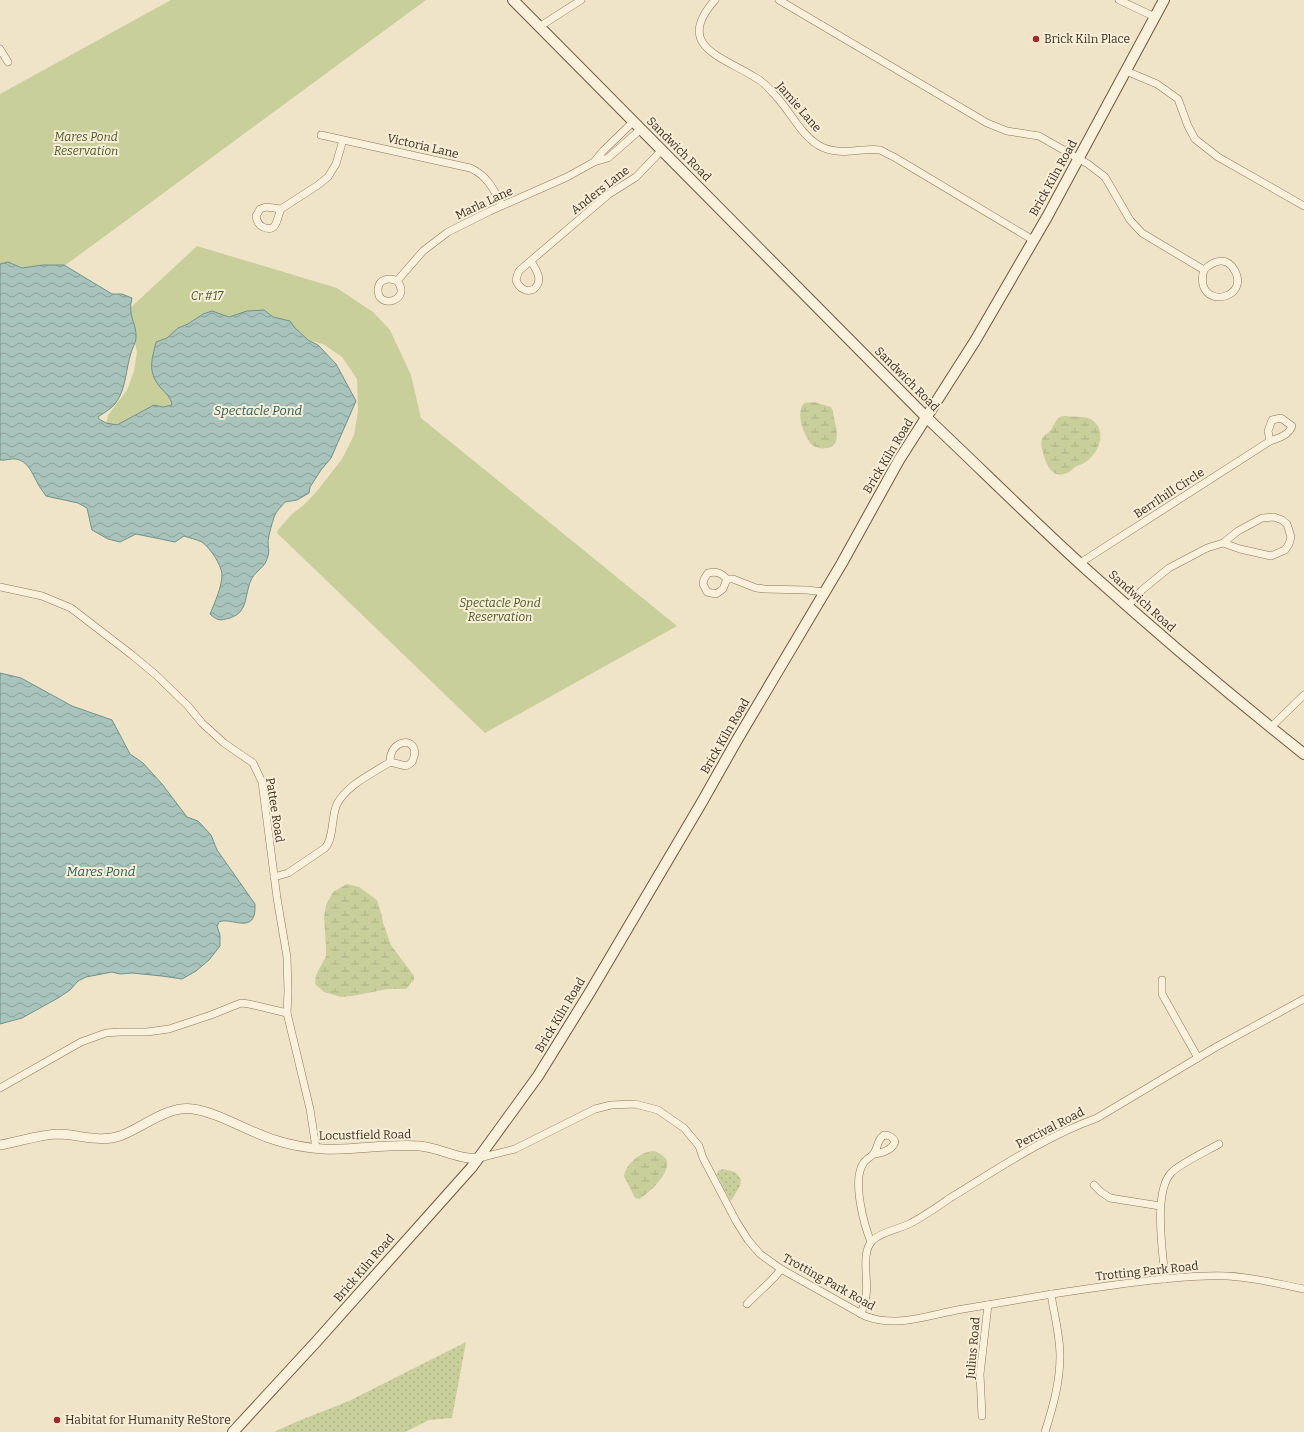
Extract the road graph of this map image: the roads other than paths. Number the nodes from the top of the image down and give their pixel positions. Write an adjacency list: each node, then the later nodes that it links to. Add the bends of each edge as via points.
1 (513, 0): 8 (main road, Sandwich Road)
2 (581, 0): 8 (street)
3 (715, 0): 22 (street, Jamie Lane, via 703,16 700,26 705,45 721,59 758,78 802,131 818,145 832,151 879,150)
4 (779, 0): 17 (street, via 987,123 1007,131 1039,136)
5 (1119, 0): 7 (street)
6 (1164, 0): 7 (main road, Brick Kiln Road)
7 (1155, 17): 11 (main road, Brick Kiln Road)
8 (539, 27): 12 (main road, Sandwich Road)
9 (0, 49): 10 (street)
10 (8, 62)
11 (1126, 71): 17 (main road, Brick Kiln Road); 20 (street, via 1157,84 1178,99 1195,139 1218,157)
12 (633, 122): 13 (main road, Sandwich Road); 18 (street, Marla Lane)
13 (641, 129): 16 (main road, Sandwich Road); 18 (street, Marla Lane, via 608,158)
14 (321, 135): 15 (street, Victoria Lane)
15 (343, 140): 19 (street, Victoria Lane, via 476,171 490,184); 21 (street, via 336,164 328,177)
16 (662, 150): 23 (street, Anders Lane, via 636,177 609,194); 26 (main road, Sandwich Road)
17 (1079, 159): 22 (main road, Brick Kiln Road); 24 (street, via 1105,177 1130,220 1142,233)
18 (594, 162): 19 (street, Marla Lane, via 567,177)
19 (502, 205): 25 (street, Marla Lane, via 435,241)
20 (1304, 206)
21 (281, 209)
22 (1033, 240): 26 (main road, Brick Kiln Road)
23 (531, 261)
24 (1204, 270): 24 (street, via 1216,261 1231,265 1238,282 1235,290 1223,296 1209,295 1202,280)
25 (397, 281)
26 (927, 418): 29 (main road, Sandwich Road); 32 (main road, Brick Kiln Road, via 899,460)
27 (1270, 441): 29 (street, BerrIhill Circle)
28 (1223, 543): 28 (street, via 1252,522 1269,516 1287,524 1291,537 1285,550 1271,556); 33 (street, via 1207,548 1169,568 1142,590)
29 (1080, 563): 33 (main road, Sandwich Road)
30 (727, 579): 32 (street, via 756,588)
31 (0, 587): 38 (street, Pattee Road, via 42,596 71,608 120,644 150,670 218,738 253,763 262,782)
32 (824, 592): 48 (main road, Brick Kiln Road, via 572,1021 538,1076)
33 (1128, 606): 35 (main road, Sandwich Road)
34 (1304, 695): 35 (street)
35 (1270, 728): 36 (main road, Sandwich Road)
36 (1304, 754)
37 (390, 762): 38 (street, via 348,790 337,805 328,845 325,848 288,873)
38 (274, 877): 41 (street, Pattee Road, via 287,957)
39 (1162, 980): 42 (street, via 1162,994)
40 (1304, 998): 42 (street, Percival Road)
41 (288, 1013): 43 (street, via 241,1003 169,1029 106,1033 81,1042); 46 (street, Pattee Road, via 310,1109)
42 (1198, 1058): 51 (street, Percival Road, via 1097,1118 1078,1124 1052,1138 909,1224)
43 (0, 1088)
44 (1219, 1144): 50 (street, via 1170,1173)
45 (0, 1145): 46 (street, Locustfield Road, via 46,1135 105,1138 120,1136 169,1113 180,1109 192,1109 275,1140)
46 (316, 1148): 48 (street, Locustfield Road, via 420,1146 468,1159)
47 (874, 1154): 51 (street, via 862,1164 859,1174 862,1215)
48 (478, 1158): 52 (street, Trotting Park Road, via 515,1149 595,1109 611,1105 636,1104 658,1110 684,1128 700,1146 703,1158 719,1190 748,1240 760,1254); 60 (main road, Brick Kiln Road, via 316,1342)
49 (1094, 1185): 50 (street, via 1110,1198)
50 (1160, 1206): 53 (street)
51 (871, 1242): 58 (street, via 866,1259 866,1296)
52 (781, 1269): 56 (street); 58 (street, Trotting Park Road)
53 (1165, 1279): 54 (street, Trotting Park Road, via 1226,1276 1259,1279); 55 (street, Trotting Park Road)
54 (1304, 1289)
55 (1051, 1294): 57 (street, Trotting Park Road); 61 (street, via 1060,1355 1054,1404)
56 (747, 1304)
57 (988, 1305): 58 (street, Trotting Park Road, via 893,1322 876,1320); 59 (street, Julius Road, via 980,1374)
58 (861, 1314)
59 (982, 1416)
60 (232, 1432)
61 (1045, 1432)

